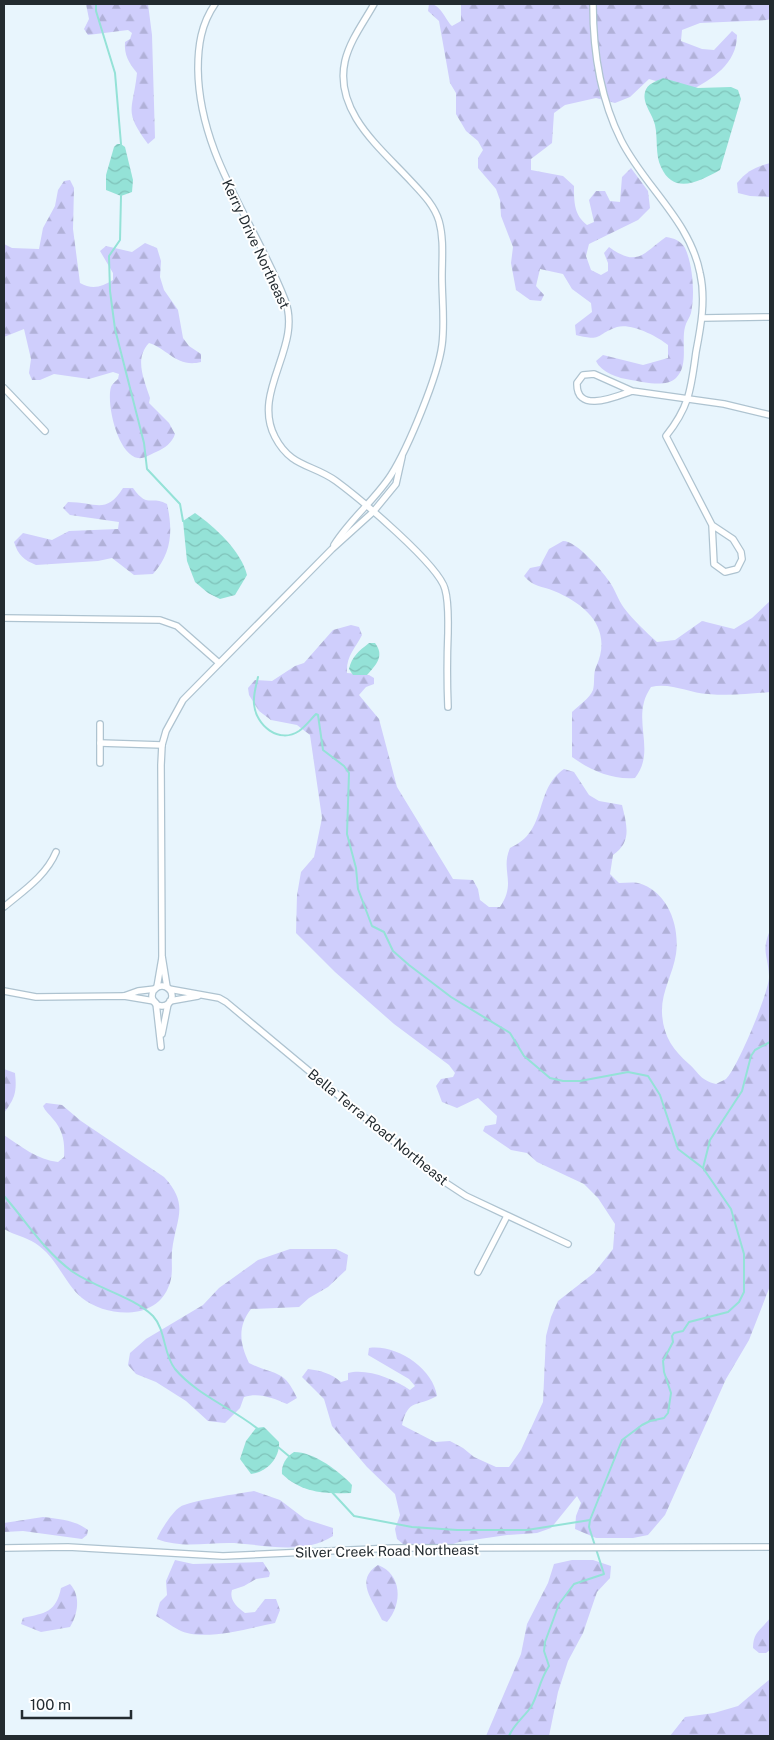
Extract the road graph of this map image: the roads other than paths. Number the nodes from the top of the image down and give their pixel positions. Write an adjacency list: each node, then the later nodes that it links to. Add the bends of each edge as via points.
1 (215, 4): 12 (street, Kerry Drive Northeast, via 198,45 200,103 206,131 288,310 289,329 268,397 270,425 280,446 292,458 302,466 335,480)
2 (374, 4): 11 (street, via 345,60 345,94 368,136 433,207 442,243 441,352)
3 (593, 4): 5 (street, via 596,57 617,132 632,160 692,247 701,275)
4 (770, 317): 5 (street)
5 (702, 318): 8 (street)
6 (4, 388): 10 (street)
7 (632, 391): 7 (street, via 606,400 583,400 578,395 577,383 583,375 594,374); 8 (street)
8 (689, 399): 9 (street); 14 (street, via 666,436)
9 (770, 415)
10 (45, 431)
11 (402, 457): 12 (street); 13 (street, via 396,484)
12 (367, 506): 13 (street, Kerry Drive Northeast); 15 (street, via 344,529)
13 (373, 512): 15 (street); 18 (street, Kerry Drive Northeast, via 428,562 444,585 448,602)
14 (712, 525): 14 (street, via 738,544 742,559 737,569 725,572 714,564)
15 (332, 549): 17 (street)
16 (4, 618): 17 (street, via 160,620 177,626)
17 (219, 663): 21 (street, via 183,700)
18 (448, 706)
19 (100, 724): 20 (street)
20 (100, 743): 21 (street); 22 (street)
21 (162, 745): 25 (street)
22 (100, 763)
23 (56, 852): 24 (street, via 39,877)
24 (4, 907)
25 (162, 956): 26 (street); 27 (street)
26 (156, 988): 27 (street); 29 (street); 31 (street, via 152,994)
27 (168, 988): 30 (street, Bella Terra Road Northeast); 32 (street, via 172,995)
28 (4, 991): 29 (street, via 36,997)
29 (124, 996): 31 (street)
30 (198, 996): 32 (street, Bella Terra Road Northeast); 35 (street, Bella Terra Road Northeast, via 226,1002 434,1175)
31 (155, 1002): 32 (street, via 161,1005); 33 (street)
32 (169, 1002): 33 (street)
33 (161, 1039): 34 (street)
34 (161, 1047)
35 (507, 1216): 36 (street, Bella Terra Road Northeast); 37 (street)
36 (568, 1244)
37 (478, 1272)
38 (4, 1548): 39 (street, Silver Creek Road Northeast, via 68,1547 222,1556 394,1548)
39 (770, 1548)

